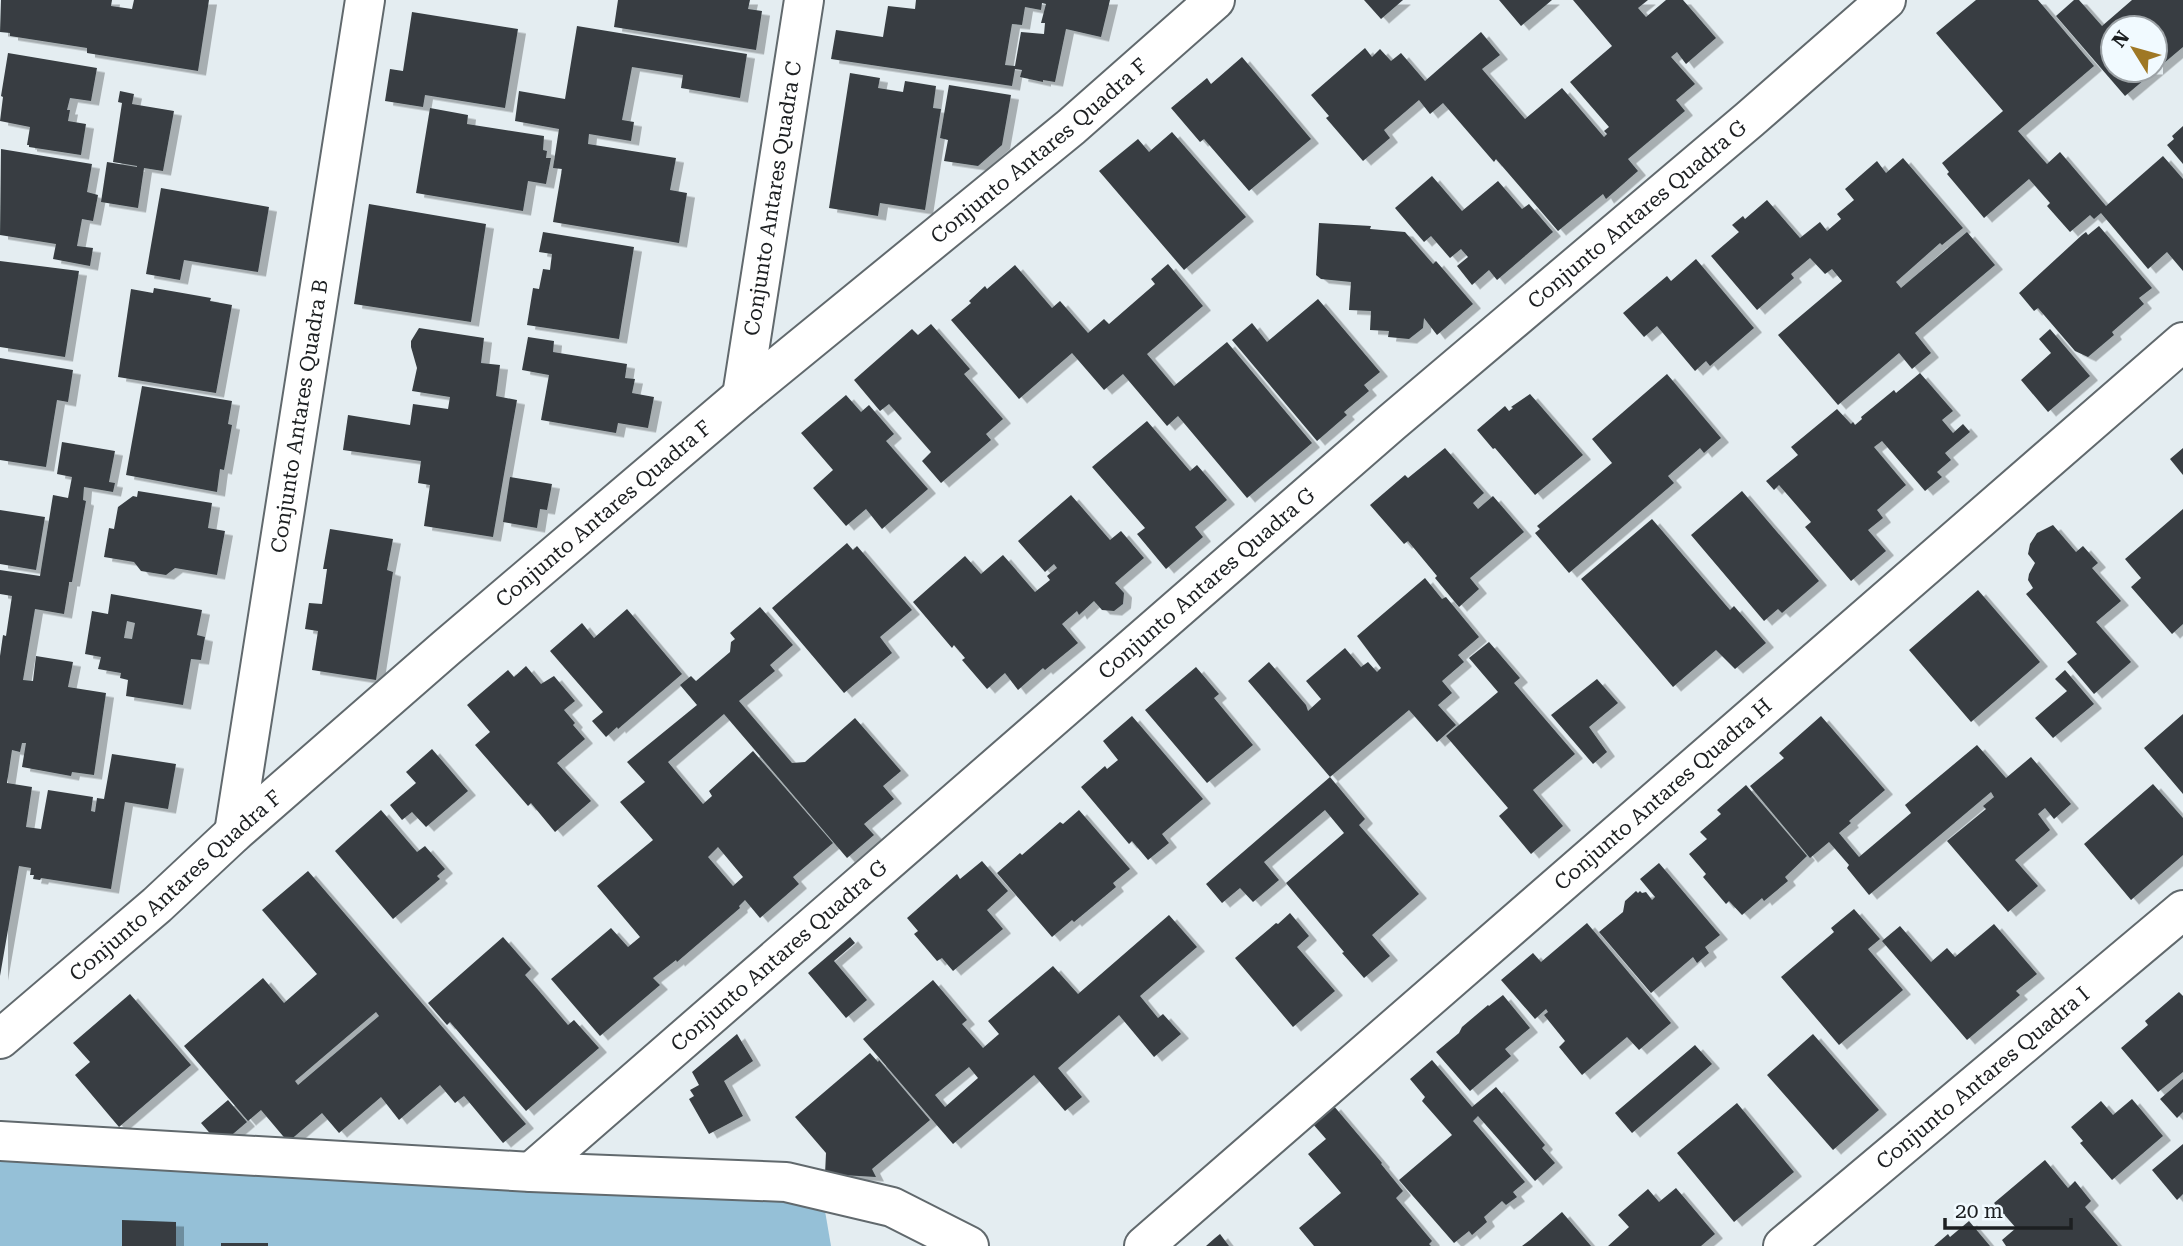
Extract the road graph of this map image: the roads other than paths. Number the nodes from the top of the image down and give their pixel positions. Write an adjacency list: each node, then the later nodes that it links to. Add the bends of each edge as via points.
1 (365, 0): 7 (street, Conjunto Antares Quadra B)
2 (804, 0): 6 (street, Conjunto Antares Quadra C)
3 (1215, 0): 6 (street, Conjunto Antares Quadra F, via 1071,127)
4 (1885, 0): 11 (street, Conjunto Antares Quadra G)
5 (2183, 342): 13 (street, Conjunto Antares Quadra H)
6 (743, 396): 7 (street, Conjunto Antares Quadra F)
7 (234, 833): 9 (street, Conjunto Antares Quadra F)
8 (2183, 910): 14 (street, Conjunto Antares Quadra I)
9 (0, 1039)
10 (0, 1142): 11 (street)
11 (531, 1172): 12 (street, via 786,1182 892,1207)
12 (969, 1246)
13 (1144, 1246)
14 (1783, 1246)

